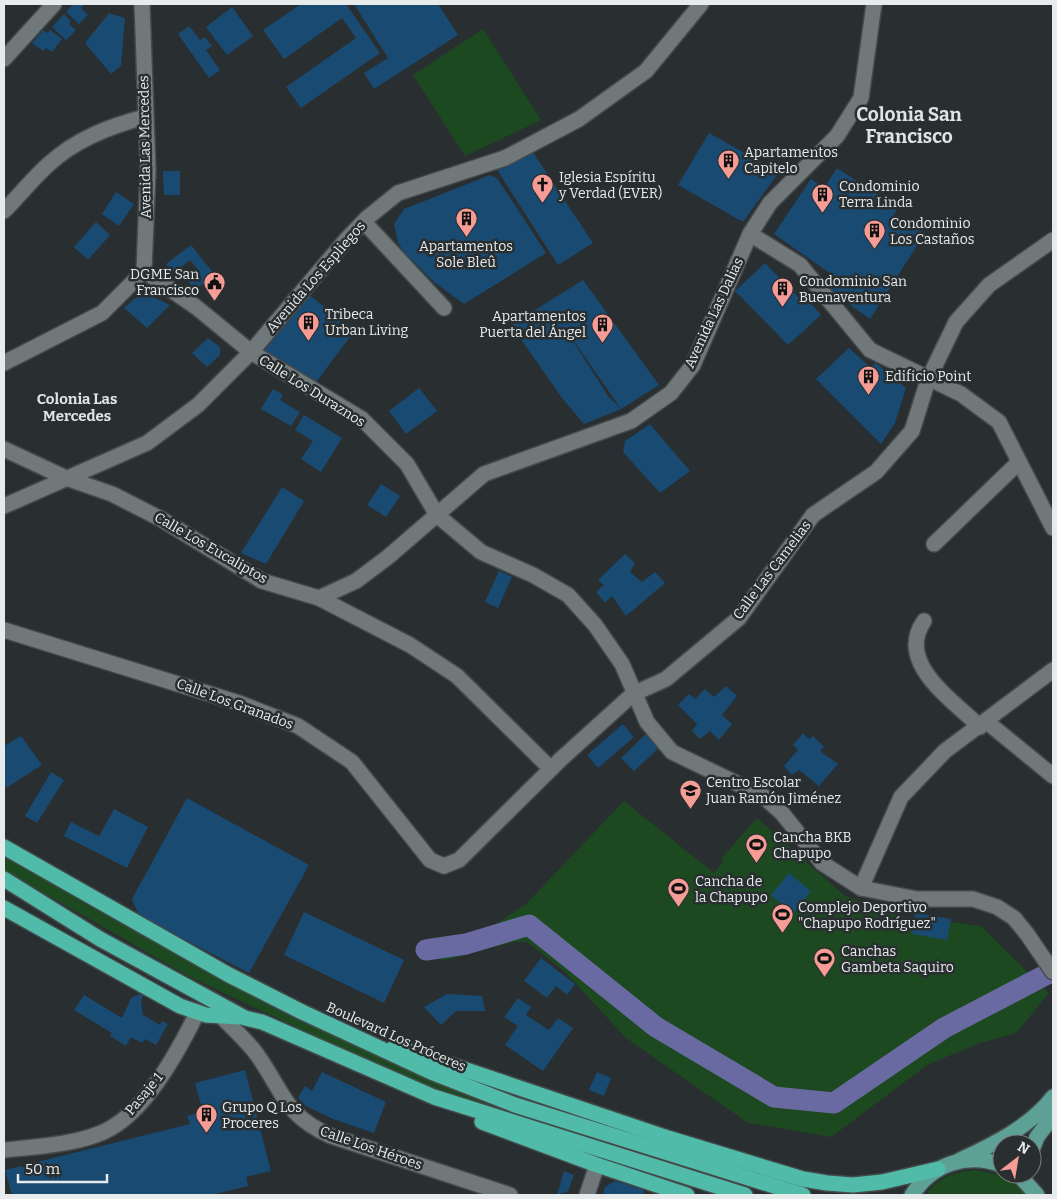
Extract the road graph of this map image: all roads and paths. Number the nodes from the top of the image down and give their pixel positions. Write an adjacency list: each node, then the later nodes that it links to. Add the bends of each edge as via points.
1 (54, 4): 5 (street)
2 (142, 4): 6 (street, Avenida Las Mercedes)
3 (701, 4): 8 (street, Avenida Los Espliegos, via 646,71 579,119 505,158 398,194)
4 (874, 4): 9 (street, Avenida Las Dalias, via 861,98 837,136 770,203)
5 (4, 60)
6 (145, 117): 7 (street, via 109,127 81,141 50,163); 11 (street, Avenida Las Mercedes, via 148,170)
7 (4, 211)
8 (364, 222): 12 (street); 13 (street, Avenida Los Espliegos)
9 (750, 234): 15 (street, via 800,265 870,350); 20 (street, Avenida Las Dalias, via 693,365 671,393 630,421 484,474)
10 (1053, 240): 15 (street, Calle Las Camelias, via 989,285 956,322)
11 (144, 270): 13 (street, Calle Los Duraznos); 14 (street, via 102,313)
12 (444, 308)
13 (251, 352): 18 (street, Avenida Los Espliegos, via 198,405 147,443); 20 (street, Calle Los Duraznos, via 362,419 407,464)
14 (4, 363)
15 (928, 380): 17 (street, via 961,394 999,422); 29 (street, Calle Las Camelias, via 912,431 876,472 813,515 739,618 666,679)
16 (4, 449): 18 (street, Calle Los Eucaliptos)
17 (1019, 462): 21 (street); 22 (street)
18 (66, 478): 19 (street, Avenida Los Espliegos); 24 (street, Calle Los Eucaliptos, via 112,494 153,515 262,581)
19 (4, 506)
20 (437, 514): 23 (street, Avenida Las Dalias, via 388,558); 29 (street, Calle Los Duraznos, via 481,552 534,575 568,595 596,625 616,656)
21 (1053, 528)
22 (934, 544)
23 (342, 588): 24 (street, Avenida Las Dalias); 25 (street)
24 (319, 598): 25 (street, Calle Los Eucaliptos)
25 (342, 608): 31 (street, Calle Los Eucaliptos, via 410,645 457,676)
26 (924, 621): 30 (street, via 917,631 914,645 917,658 936,686)
27 (4, 630): 34 (street, Calle Los Granados, via 231,700 298,726 352,762 430,860)
28 (1053, 670): 30 (street)
29 (633, 694): 31 (street, Calle Las Camelias); 36 (street, Calle Los Duraznos, via 647,722 672,752 763,796 782,813 822,863)
30 (983, 725): 32 (street); 36 (street, via 945,752 901,797)
31 (551, 769): 34 (street, Calle Las Camelias, via 459,860)
32 (1053, 776)
33 (4, 847): 39 (highway, Boulevard Los Próceres, via 229,975)
34 (444, 866)
35 (4, 879): 42 (highway, via 100,939)
36 (861, 888): 38 (street, Calle Los Duraznos, via 917,899 973,899 997,907 1014,918)
37 (4, 908): 40 (highway)
38 (1053, 972)
39 (302, 1012): 45 (highway); 47 (highway, Boulevard Los Próceres, via 440,1076)
40 (197, 1013): 41 (highway); 49 (street, Pasaje 1, via 152,1087 134,1110 111,1128 60,1144)
41 (221, 1016): 42 (highway); 56 (street, Calle Los Héroes, via 257,1054 296,1114 310,1127)
42 (245, 1018): 43 (highway, via 262,1022)
43 (434, 1097): 52 (highway, via 474,1118); 59 (highway)
44 (1053, 1097): 50 (main road, via 1006,1136)
45 (559, 1101): 47 (highway); 54 (highway, via 783,1174)
46 (1053, 1116): 48 (main road)
47 (554, 1117): 60 (highway, Boulevard Los Próceres)
48 (1040, 1134)
49 (4, 1150)
50 (960, 1160): 51 (main road); 53 (main road)
51 (992, 1162)
52 (597, 1165): 57 (street); 58 (highway)
53 (938, 1169): 54 (highway, via 882,1182); 62 (main road)
54 (827, 1183): 61 (highway)
55 (1027, 1184): 63 (main road)
56 (510, 1195)
57 (587, 1195)
58 (687, 1195)
59 (745, 1195)
60 (802, 1195)
61 (857, 1195)
62 (912, 1195)
63 (1037, 1195)

